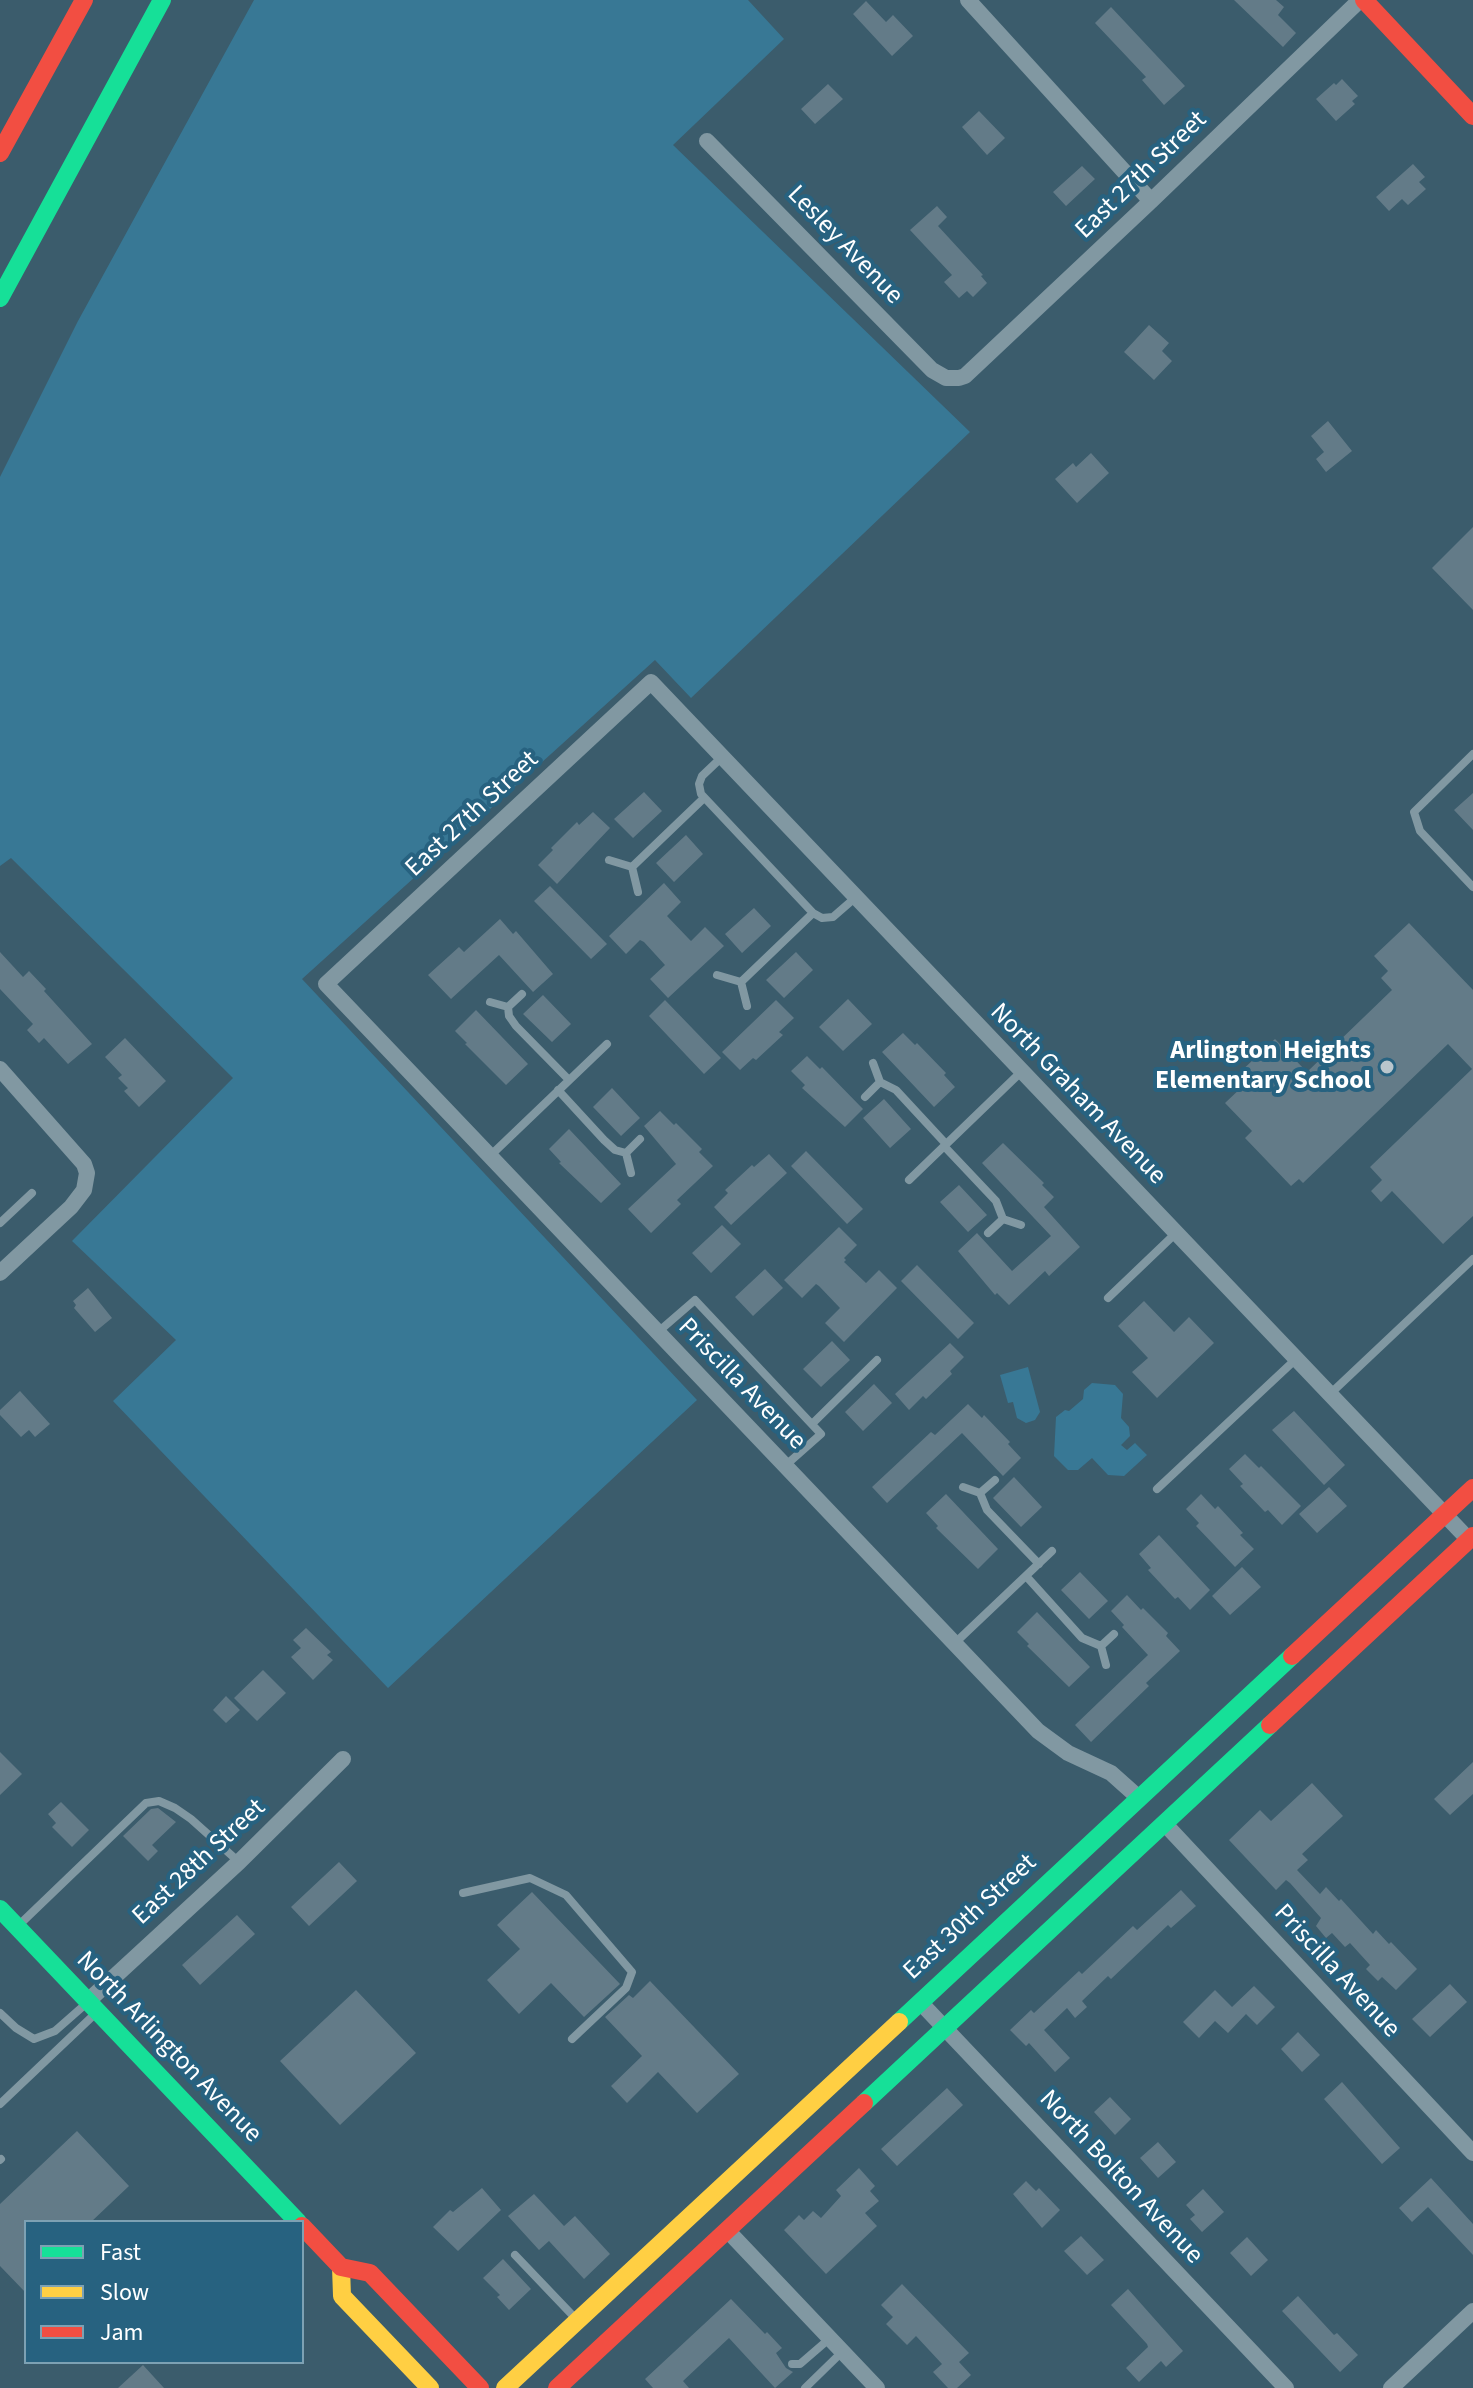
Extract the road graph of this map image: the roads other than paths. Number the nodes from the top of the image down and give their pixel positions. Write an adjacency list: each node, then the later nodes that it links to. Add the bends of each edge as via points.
1 (84, 0): 7 (main road)
2 (162, 0): 9 (main road)
3 (968, 0): 8 (street)
4 (1362, 0): 5 (main road); 8 (street, East 27th Street)
5 (1473, 116)
6 (707, 141): 10 (street, Lesley Avenue, via 932,370)
7 (0, 153)
8 (1151, 201): 10 (street, East 27th Street, via 965,376)
9 (0, 298)
10 (952, 379)
11 (651, 682): 13 (street, North Graham Avenue); 23 (street, East 27th Street)
12 (1473, 754): 17 (lane, via 1414,812 1420,831)
13 (722, 757): 14 (lane, via 700,780); 19 (street, North Graham Avenue)
14 (704, 798): 16 (lane); 20 (lane)
15 (609, 860): 16 (lane)
16 (632, 867): 18 (lane)
17 (1473, 887)
18 (638, 892)
19 (856, 897): 20 (lane, via 833,917); 31 (street, North Graham Avenue)
20 (813, 913): 22 (lane)
21 (717, 975): 22 (lane)
22 (741, 982): 26 (lane)
23 (326, 984): 39 (street, Priscilla Avenue)
24 (522, 994): 27 (lane)
25 (490, 1002): 27 (lane)
26 (747, 1006)
27 (508, 1007): 32 (lane, via 511,1021)
28 (607, 1044): 32 (lane)
29 (873, 1063): 33 (lane)
30 (0, 1069): 49 (street, via 87,1173 84,1190 58,1221)
31 (1022, 1071): 37 (lane); 47 (street, North Graham Avenue)
32 (569, 1080): 34 (lane)
33 (880, 1082): 35 (lane); 37 (lane, via 896,1090)
34 (558, 1090): 38 (lane, via 604,1140); 39 (lane)
35 (865, 1097)
36 (640, 1139): 38 (lane)
37 (945, 1145): 41 (lane); 43 (lane, via 998,1204)
38 (626, 1153): 40 (lane)
39 (490, 1156): 51 (street, Priscilla Avenue)
40 (631, 1173)
41 (909, 1180)
42 (32, 1193): 44 (lane)
43 (1003, 1219): 45 (lane); 46 (lane)
44 (0, 1223)
45 (1021, 1225)
46 (988, 1233)
47 (1176, 1233): 50 (lane); 52 (street, North Graham Avenue)
48 (1473, 1259): 54 (lane)
49 (0, 1273)
50 (1108, 1298)
51 (658, 1332): 55 (lane, via 695,1300); 56 (street, Priscilla Avenue)
52 (1296, 1359): 54 (street, North Graham Avenue); 60 (lane)
53 (877, 1360): 55 (lane)
54 (1330, 1394): 62 (street, North Graham Avenue)
55 (812, 1424): 56 (lane, via 821,1434)
56 (785, 1466): 68 (street, Priscilla Avenue)
57 (995, 1480): 61 (lane)
58 (963, 1487): 61 (lane)
59 (1473, 1488): 62 (main road, East 30th Street)
60 (1157, 1489)
61 (980, 1493): 65 (lane, via 987,1510)
62 (1445, 1513): 63 (street, North Graham Avenue); 72 (main road, East 30th Street)
63 (1471, 1538): 73 (main road)
64 (1052, 1551): 65 (lane)
65 (1039, 1564): 66 (lane)
66 (1026, 1576): 68 (lane); 69 (lane, via 1082,1638)
67 (1114, 1634): 69 (lane)
68 (955, 1644): 72 (street, Priscilla Avenue, via 1050,1742 1104,1768)
69 (1101, 1646): 70 (lane)
70 (1106, 1665)
71 (343, 1759): 74 (street, East 28th Street)
72 (1139, 1798): 78 (main road, East 30th Street)
73 (1164, 1823): 81 (main road); 84 (street, Priscilla Avenue)
74 (239, 1862): 77 (lane, via 175,1808 159,1801 146,1803); 79 (street, East 28th Street)
75 (463, 1893): 82 (lane, via 530,1878 566,1895 632,1972 626,1988)
76 (0, 1909): 77 (main road, North Arlington Avenue)
77 (17, 1927): 79 (main road, North Arlington Avenue)
78 (920, 2002): 81 (street, North Bolton Avenue); 91 (main road, East 30th Street)
79 (93, 2006): 80 (lane, via 34,2039); 83 (lane); 85 (main road, North Arlington Avenue)
80 (0, 2013)
81 (945, 2028): 87 (main road); 101 (street, North Bolton Avenue)
82 (572, 2039)
83 (0, 2104)
84 (1473, 2153)
85 (296, 2220)
86 (304, 2228): 89 (main road)
87 (727, 2230): 92 (street); 98 (main road)
88 (515, 2255): 91 (lane)
89 (341, 2267): 95 (main road, via 342,2296); 96 (main road, via 370,2273)
90 (1473, 2311): 102 (street)
91 (577, 2321): 97 (main road, East 30th Street)
92 (830, 2338): 93 (street); 94 (lane, via 809,2358)
93 (842, 2351): 99 (lane); 100 (street)
94 (792, 2364)
95 (430, 2388)
96 (480, 2388)
97 (505, 2388)
98 (557, 2388)
99 (805, 2388)
100 (877, 2388)
101 (1286, 2388)
102 (1391, 2388)

